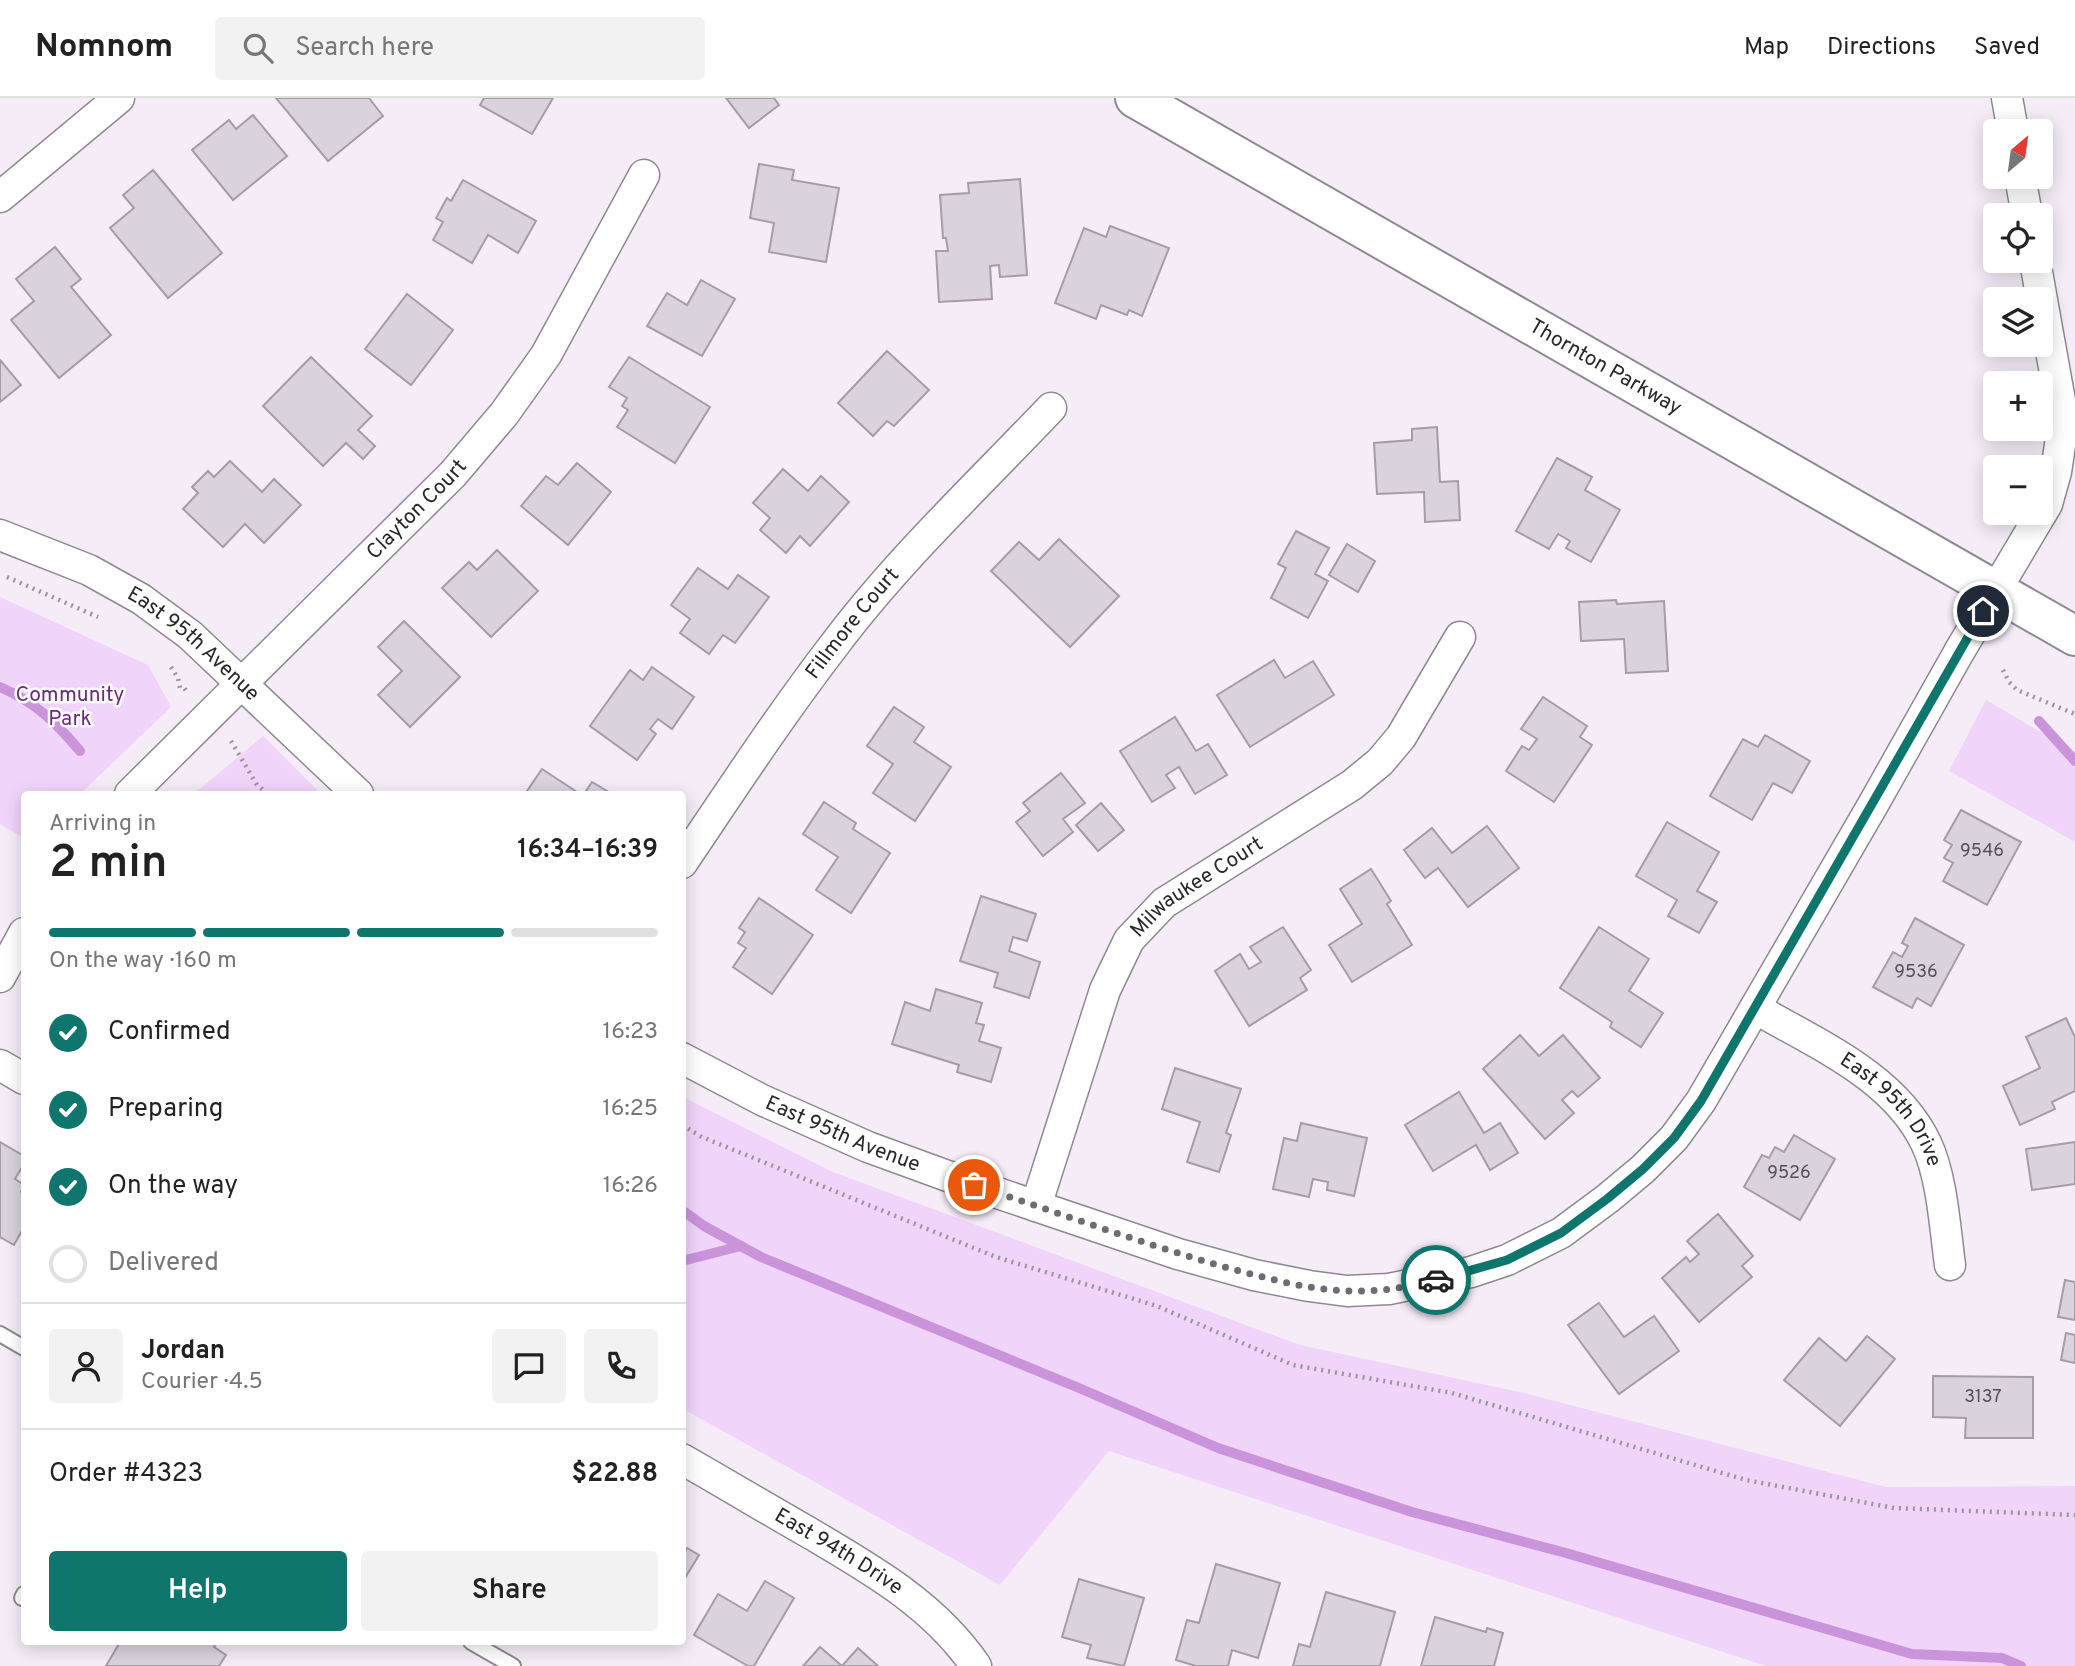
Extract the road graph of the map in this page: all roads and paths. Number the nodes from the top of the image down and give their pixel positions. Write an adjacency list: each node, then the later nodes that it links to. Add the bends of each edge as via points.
1 (119, 98): 6 (street)
2 (1135, 98): 12 (main road, Thornton Parkway)
3 (2007, 98): 4 (street)
4 (2010, 119)
5 (644, 176): 18 (street, Clayton Court, via 546,355 504,414 453,474)
6 (0, 197)
7 (2038, 273): 8 (street, East 95th Avenue)
8 (2064, 361): 12 (street, East 95th Avenue, via 2061,439 2047,504)
9 (1051, 408): 25 (street, Fillmore Court, via 910,555 835,642)
10 (0, 535): 18 (street, East 95th Avenue, via 89,570 141,599 190,635)
11 (0, 574): 13 (path)
12 (1996, 591): 14 (main road, Thornton Parkway); 28 (street, East 95th Avenue)
13 (99, 617)
14 (2075, 636)
15 (1460, 638): 33 (street, Milwaukee Court, via 1401,737 1380,762 1352,785 1164,904 1129,940 1105,990)
16 (161, 658): 19 (path)
17 (2003, 670): 20 (path, via 2017,690)
18 (242, 683): 22 (street, Clayton Court); 24 (street, East 95th Avenue)
19 (184, 688)
20 (2075, 714)
21 (236, 747): 23 (path)
22 (133, 791)
23 (264, 791)
24 (355, 791)
25 (686, 857)
26 (21, 938): 27 (street)
27 (0, 977)
28 (1755, 1008): 33 (street, East 95th Avenue, via 1674,1138 1607,1199 1561,1233 1498,1263 1427,1283 1347,1291 1309,1286 1178,1254); 34 (street, East 95th Drive, via 1858,1069 1905,1110 1927,1144)
29 (686, 1060): 33 (street, East 95th Avenue, via 868,1147)
30 (0, 1065): 31 (street)
31 (21, 1077)
32 (686, 1128): 38 (path, via 996,1256 1157,1306 1293,1365 1452,1394 1746,1480 1894,1508)
33 (1037, 1206)
34 (1950, 1265)
35 (0, 1334): 36 (lane)
36 (21, 1346)
37 (686, 1460): 41 (street, East 94th Drive, via 878,1573 949,1633)
38 (2075, 1515)
39 (476, 1645): 40 (lane)
40 (513, 1666)
41 (976, 1666)

